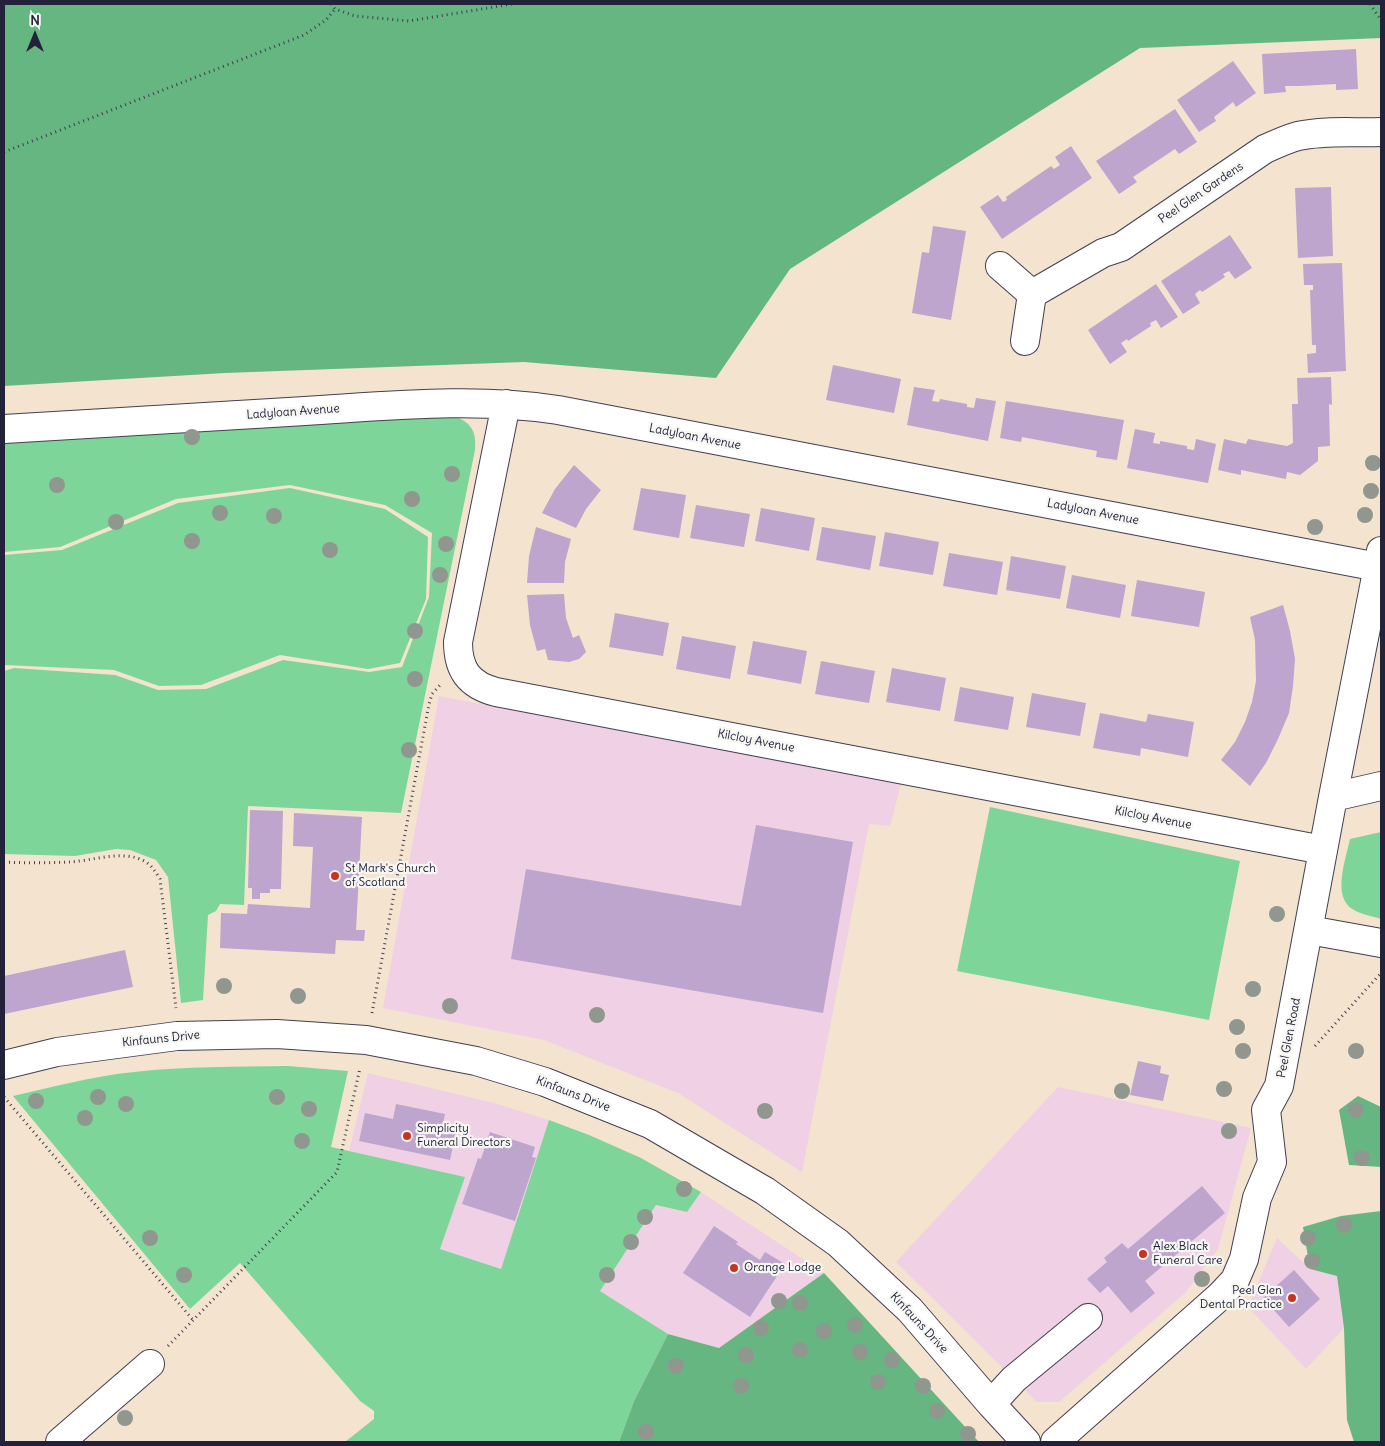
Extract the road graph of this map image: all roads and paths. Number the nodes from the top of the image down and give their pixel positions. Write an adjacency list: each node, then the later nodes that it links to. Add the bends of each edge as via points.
1 (331, 4): 4 (path)
2 (512, 4): 4 (path, via 409,21 355,16)
3 (1370, 4): 5 (path)
4 (335, 9): 7 (path, via 304,36)
5 (1381, 20)
6 (1381, 132): 9 (street, Peel Glen Gardens, via 1299,136 1265,149 1121,247 1103,253)
7 (4, 152)
8 (1000, 266): 9 (street)
9 (1032, 294): 10 (street)
10 (1026, 341)
11 (506, 404): 12 (street, Ladyloan Avenue, via 342,408); 13 (street, Ladyloan Avenue, via 558,410); 17 (street, Kilcloy Avenue, via 458,642 462,667 472,682 496,692)
12 (4, 429)
13 (1380, 559): 14 (street, Peel Glen Road)
14 (1373, 627): 16 (street, Peel Glen Road)
15 (1381, 786): 16 (street)
16 (1333, 797): 17 (street, Peel Glen Road)
17 (1323, 850): 19 (street, Peel Glen Road)
18 (4, 862): 22 (path, via 70,862 117,856 141,859 152,866 160,879)
19 (1309, 930): 20 (street); 32 (street, Peel Glen Road, via 1280,1086 1266,1110 1272,1162 1257,1198 1244,1259 1235,1280)
20 (1381, 943)
21 (1381, 973): 23 (path)
22 (176, 1008)
23 (1313, 1049)
24 (4, 1065): 29 (street, Kinfauns Drive, via 57,1052 177,1036 277,1034 366,1040 476,1060 545,1082 650,1124 765,1191 838,1243 910,1310)
25 (4, 1097): 27 (path)
26 (1088, 1318): 29 (street, via 1014,1380)
27 (193, 1320)
28 (150, 1364): 30 (street)
29 (991, 1404): 31 (street, Kinfauns Drive)
30 (60, 1442)
31 (1026, 1442)
32 (1055, 1442)

